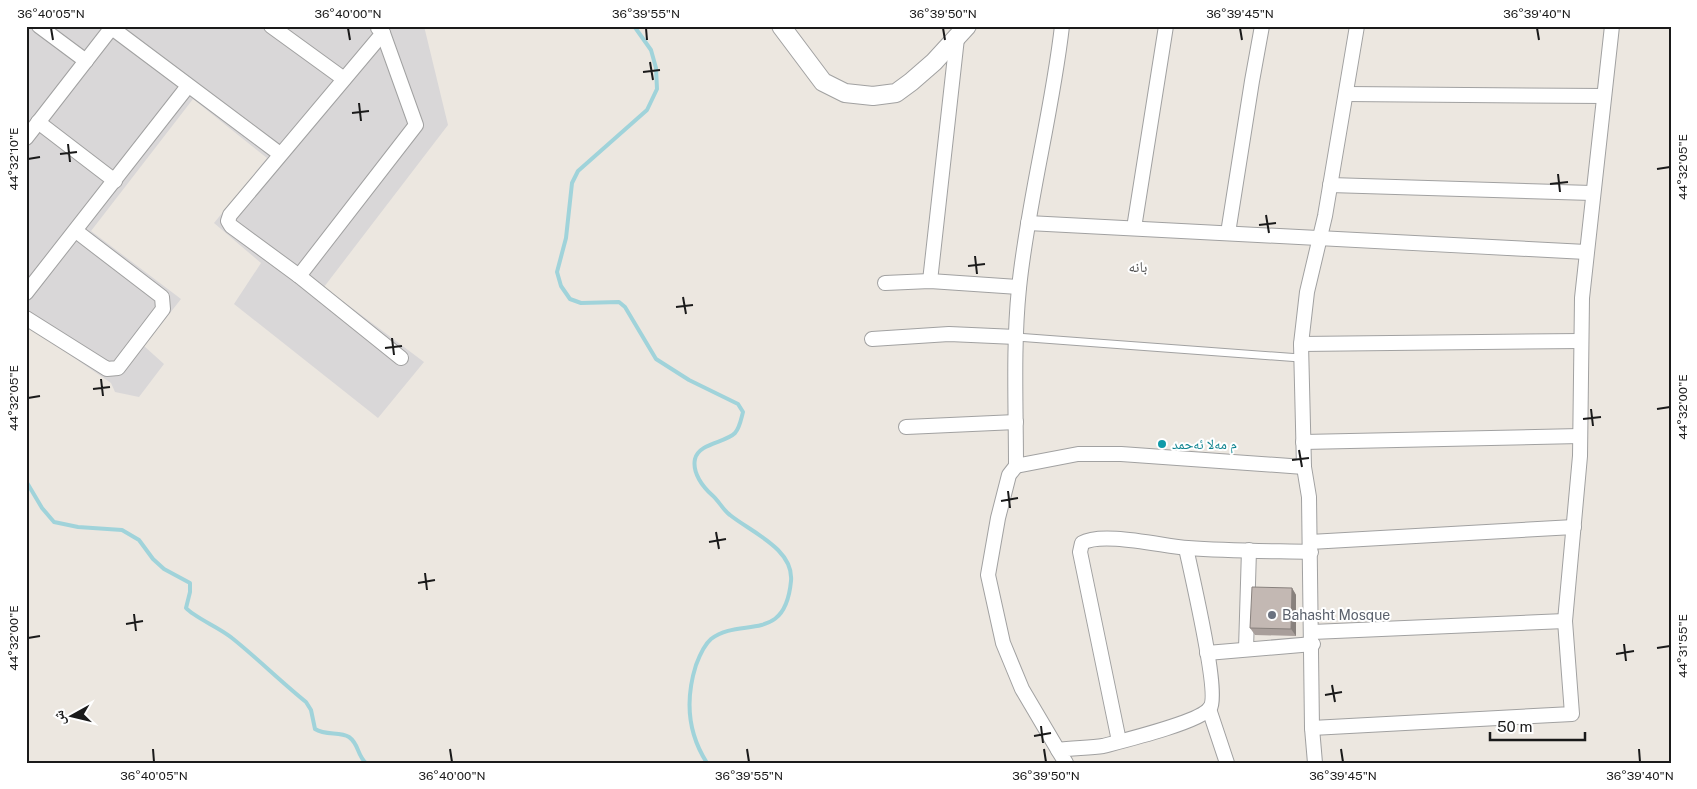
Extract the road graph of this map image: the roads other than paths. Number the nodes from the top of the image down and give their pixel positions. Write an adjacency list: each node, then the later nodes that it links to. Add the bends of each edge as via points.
1 (40, 26): 12 (street)
2 (272, 26): 13 (street)
3 (780, 26): 11 (street, via 823,82 845,93 874,96 896,93 934,62)
4 (1062, 26): 23 (street)
5 (1166, 26): 24 (street)
6 (1262, 26): 26 (street)
7 (1357, 26): 15 (street)
8 (1612, 26): 16 (street)
9 (112, 27): 12 (street); 14 (street)
10 (380, 30): 13 (street); 29 (street, via 416,125)
11 (962, 32): 30 (street)
12 (86, 61): 17 (street)
13 (344, 79): 19 (street)
14 (188, 86): 19 (street); 20 (street)
15 (1346, 94): 16 (street); 21 (street)
16 (1604, 96): 22 (street)
17 (38, 122): 18 (street); 20 (street)
18 (27, 136)
19 (280, 154): 29 (street, via 228,220 231,226)
20 (115, 181): 25 (street)
21 (1330, 185): 22 (street); 27 (street)
22 (1592, 193): 28 (street)
23 (1028, 224): 24 (street); 32 (street)
24 (1134, 228): 26 (street)
25 (76, 231): 33 (street); 34 (street, via 162,297 163,309 118,368 113,370 107,370)
26 (1228, 233): 27 (street)
27 (1320, 237): 28 (street); 38 (street, via 1307,292)
28 (1586, 252): 37 (street)
29 (298, 276): 39 (street)
30 (930, 281): 31 (street); 32 (street)
31 (885, 283)
32 (1020, 287): 35 (street)
33 (26, 294)
34 (26, 318)
35 (1016, 337): 36 (street, via 949,334); 38 (lane); 40 (street)
36 (872, 339)
37 (1581, 341): 38 (street); 42 (street)
38 (1300, 351): 43 (street)
39 (401, 358)
40 (1016, 422): 41 (street); 44 (street)
41 (906, 427)
42 (1580, 436): 43 (street); 46 (street)
43 (1303, 442): 45 (street)
44 (1016, 466): 45 (street, via 1078,454 1104,454); 57 (street, via 1009,475 988,575 1003,643 1022,689)
45 (1304, 467): 47 (street, via 1309,497)
46 (1574, 528): 47 (street); 50 (street)
47 (1310, 547): 49 (street); 51 (street)
48 (1186, 548): 49 (street); 53 (street); 56 (street, via 1090,538 1082,543 1080,552)
49 (1249, 550): 52 (street)
50 (1565, 621): 51 (street); 55 (street, via 1572,714)
51 (1312, 638): 52 (street); 55 (street)
52 (1246, 649): 53 (street)
53 (1207, 653): 54 (street, via 1212,692)
54 (1209, 709): 56 (street, via 1183,723); 59 (street)
55 (1312, 728): 60 (street)
56 (1119, 741): 57 (street)
57 (1058, 750): 58 (street)
58 (1066, 763)
59 (1227, 763)
60 (1315, 763)

